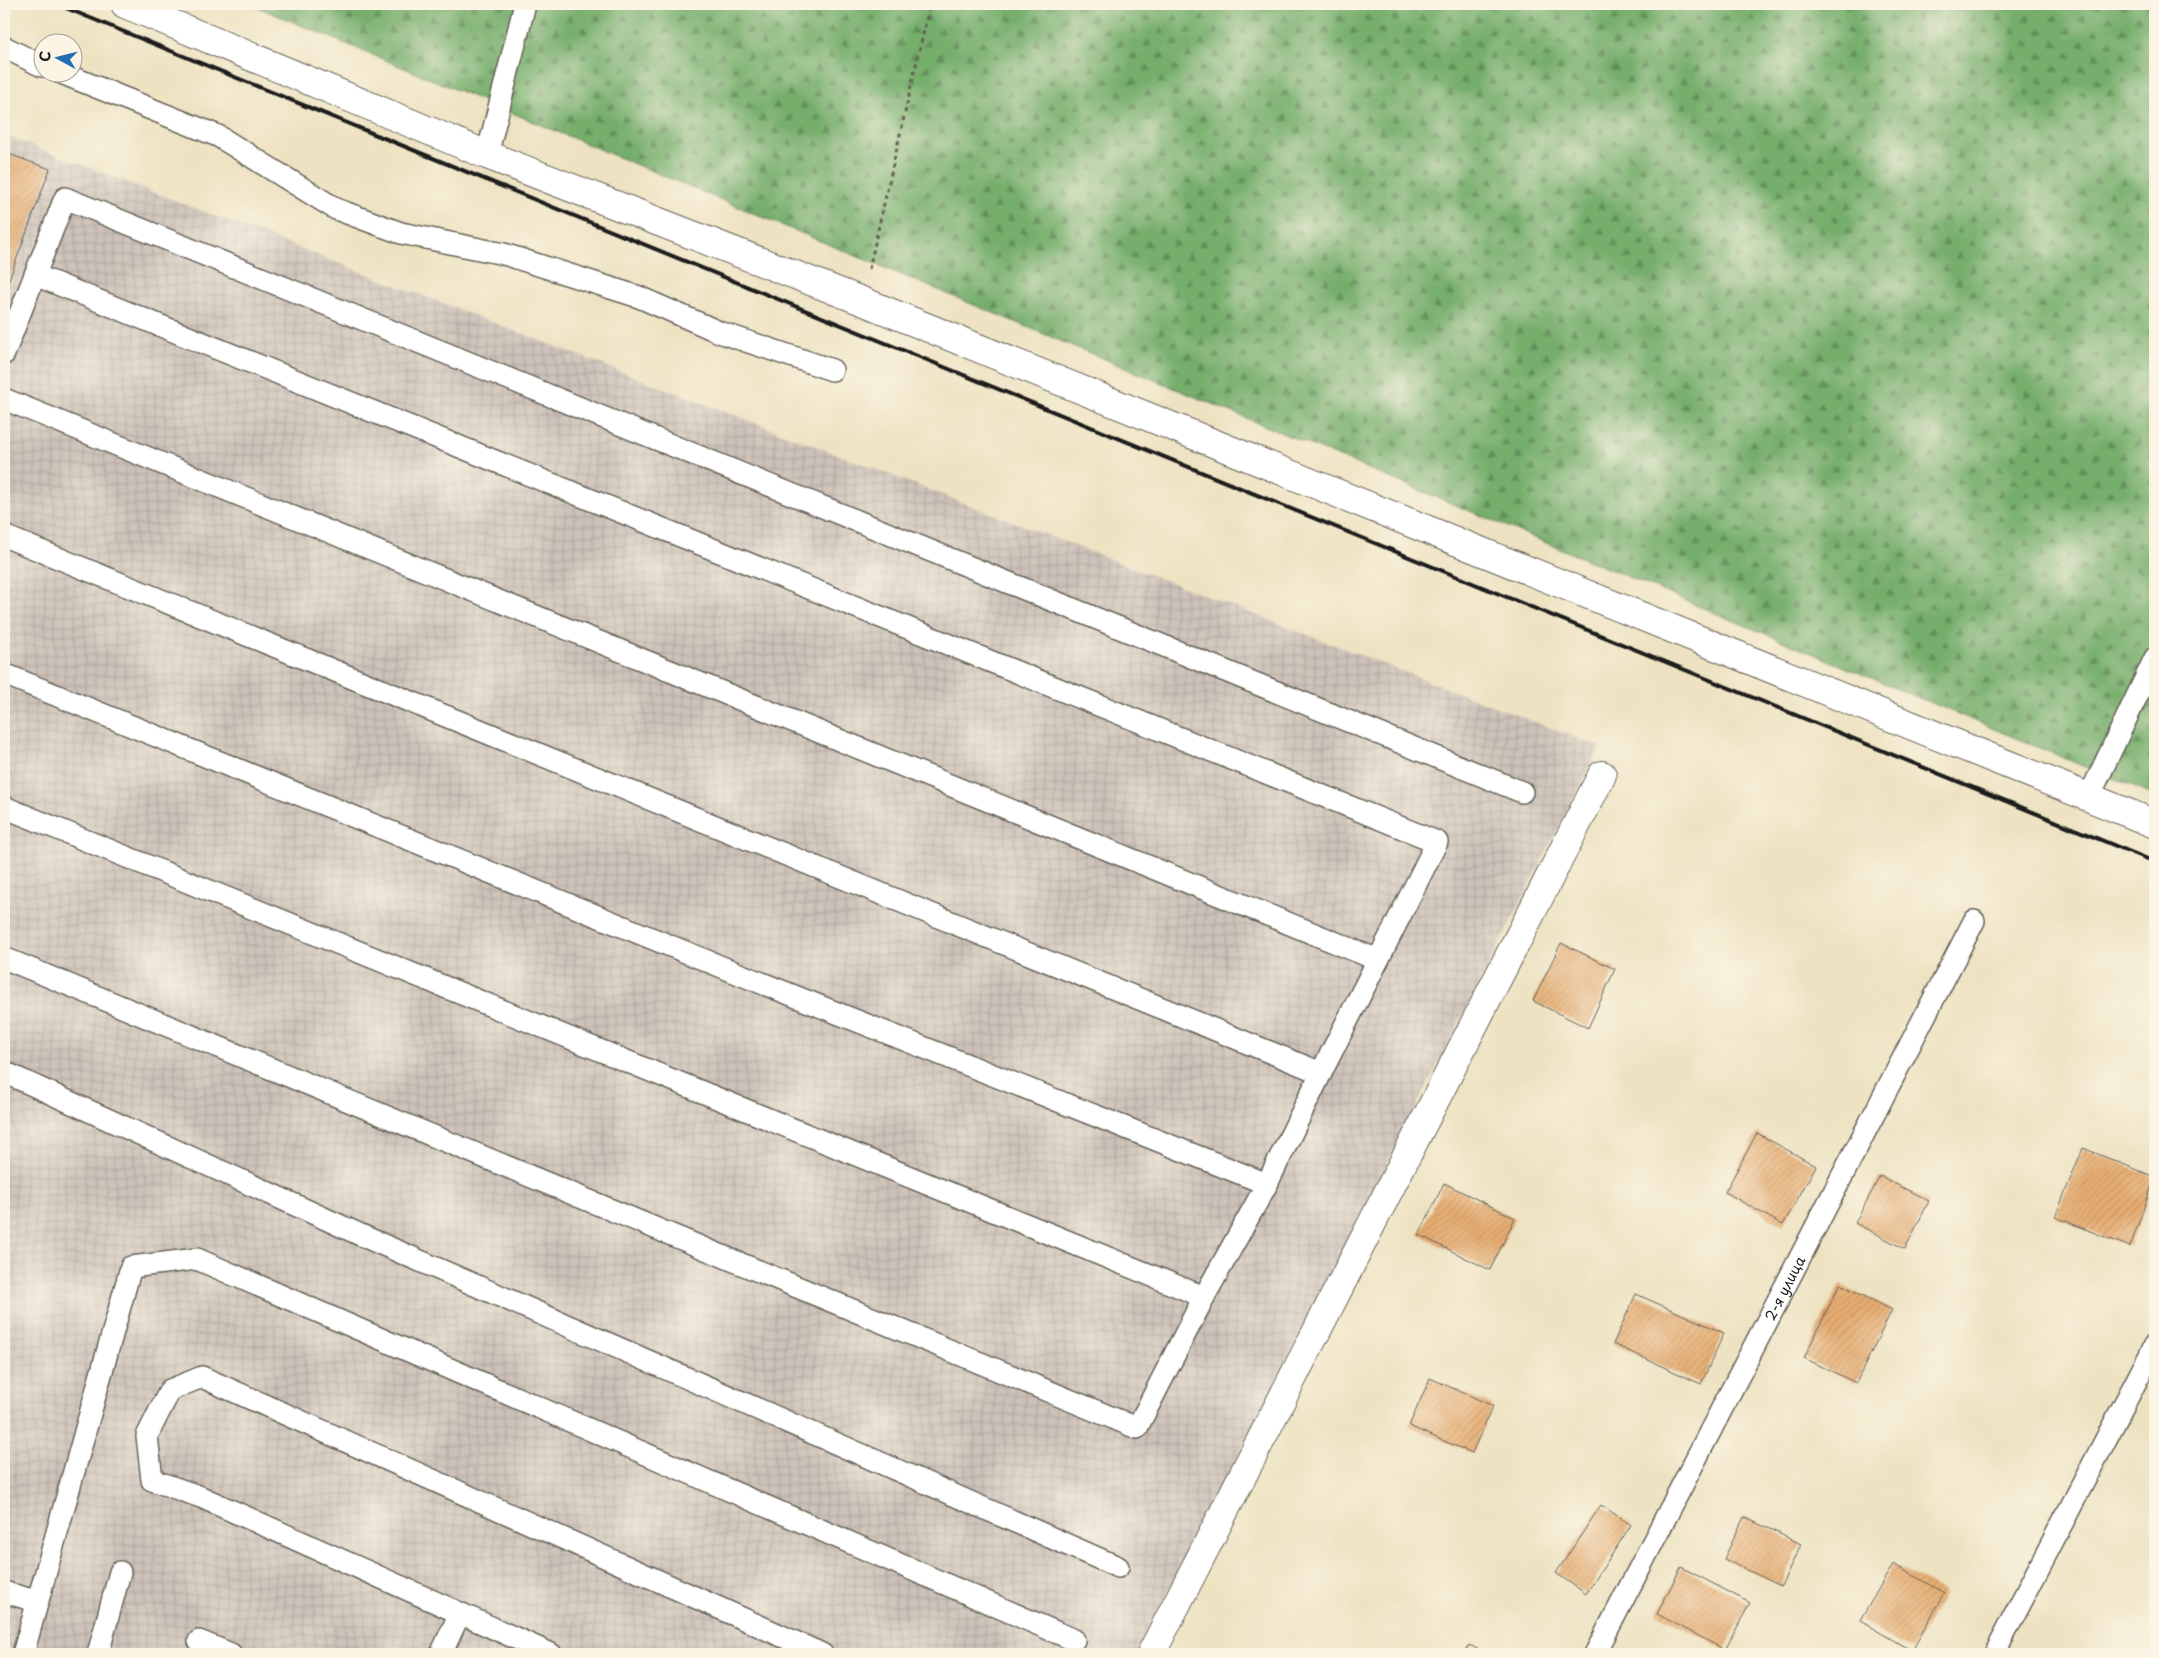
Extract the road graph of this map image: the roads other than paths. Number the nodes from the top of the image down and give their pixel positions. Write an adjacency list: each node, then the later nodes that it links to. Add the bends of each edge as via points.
1 (125, 4): 6 (street)
2 (525, 4): 6 (lane)
3 (4, 47): 4 (lane)
4 (32, 61)
5 (82, 81): 9 (lane, via 218,136 336,209 401,233 504,254 639,297 718,332)
6 (487, 156): 16 (street, via 862,301)
7 (35, 275): 8 (lane); 15 (lane, via 65,198); 21 (lane, via 1437,842)
8 (4, 354)
9 (832, 370)
10 (4, 398): 21 (lane)
11 (4, 536): 23 (lane)
12 (2155, 658): 16 (lane)
13 (4, 674): 24 (lane, via 749,978)
14 (1602, 775): 40 (street)
15 (1522, 792)
16 (2089, 797): 18 (street)
17 (4, 807): 25 (lane)
18 (2155, 824)
19 (1974, 921): 41 (lane, 2-я улица)
20 (4, 958): 25 (lane, via 1137,1428)
21 (1378, 960): 23 (lane)
22 (4, 1072): 27 (lane, via 363,1236)
23 (1321, 1073): 24 (lane)
24 (1267, 1184): 25 (lane)
25 (1204, 1298)
26 (2155, 1345): 42 (lane)
27 (1118, 1567)
28 (120, 1572): 35 (lane)
29 (4, 1592): 30 (lane)
30 (36, 1601): 32 (lane, via 131,1267 197,1259); 34 (lane)
31 (460, 1613): 37 (lane); 38 (lane); 39 (lane, via 201,1497 152,1480 147,1436 170,1390 202,1377)
32 (1074, 1640)
33 (199, 1641): 36 (lane)
34 (23, 1654)
35 (98, 1654)
36 (231, 1654)
37 (441, 1654)
38 (551, 1654)
39 (822, 1654)
40 (1151, 1654)
41 (1595, 1654)
42 (1994, 1654)

